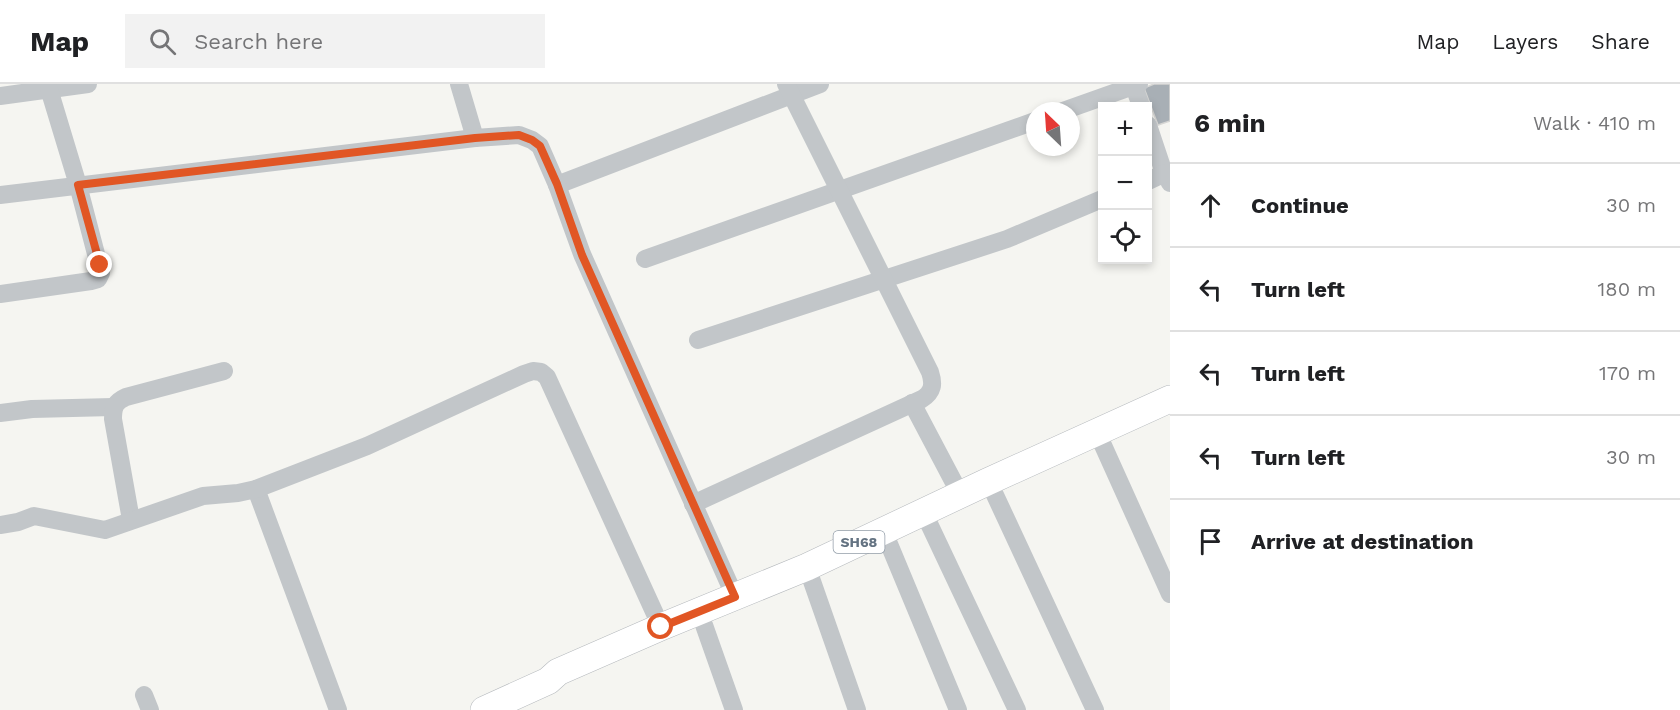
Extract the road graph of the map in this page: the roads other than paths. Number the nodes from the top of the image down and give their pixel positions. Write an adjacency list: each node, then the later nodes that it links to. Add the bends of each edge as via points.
1 (88, 84): 5 (street)
2 (459, 84): 12 (street)
3 (820, 84): 6 (street)
4 (1135, 85): 8 (street); 9 (street)
5 (49, 89): 7 (street); 16 (street)
6 (789, 90): 15 (street); 17 (street)
7 (0, 96)
8 (1140, 102)
9 (1080, 105)
10 (1026, 124): 17 (street)
11 (1152, 136): 13 (street)
12 (475, 138): 15 (street, via 519,135 532,140 540,146); 16 (street)
13 (1168, 178): 14 (street)
14 (1152, 180)
15 (557, 184): 34 (street, via 582,255)
16 (78, 185): 18 (street); 22 (street, via 100,265 98,279)
17 (839, 192): 20 (street); 21 (street)
18 (0, 195)
19 (1098, 201): 21 (street, via 1007,239)
20 (645, 259)
21 (884, 280): 23 (street); 26 (street, via 933,380 929,394)
22 (0, 294)
23 (698, 340)
24 (225, 371): 27 (street, via 126,397 117,400)
25 (1170, 399): 30 (main road, SH68)
26 (912, 403): 32 (street); 34 (street)
27 (113, 408): 28 (street, via 32,409); 36 (street)
28 (0, 414)
29 (1170, 416): 30 (main road, SH68)
30 (1100, 440): 32 (main road, SH68); 33 (main road, SH68); 40 (street)
31 (256, 489): 36 (street, via 203,496); 43 (street, via 368,446 524,374 541,372 547,377); 45 (street)
32 (960, 495): 35 (main road, SH68)
33 (995, 495): 35 (main road, SH68); 51 (street)
34 (693, 504): 41 (street)
35 (927, 518): 38 (main road, SH68); 50 (street)
36 (131, 520): 37 (street, via 105,530 34,516)
37 (0, 525)
38 (881, 542): 39 (main road, SH68); 49 (street)
39 (809, 573): 41 (main road, SH68); 42 (main road, SH68); 48 (street)
40 (1170, 594)
41 (735, 597): 43 (main road, SH68)
42 (704, 624): 44 (main road, SH68, via 564,683); 47 (street)
43 (661, 627): 44 (main road, SH68, via 558,672)
44 (548, 681): 46 (main road, SH68)
45 (338, 710)
46 (484, 710)
47 (734, 710)
48 (857, 710)
49 (958, 710)
50 (1017, 710)
51 (1095, 710)

